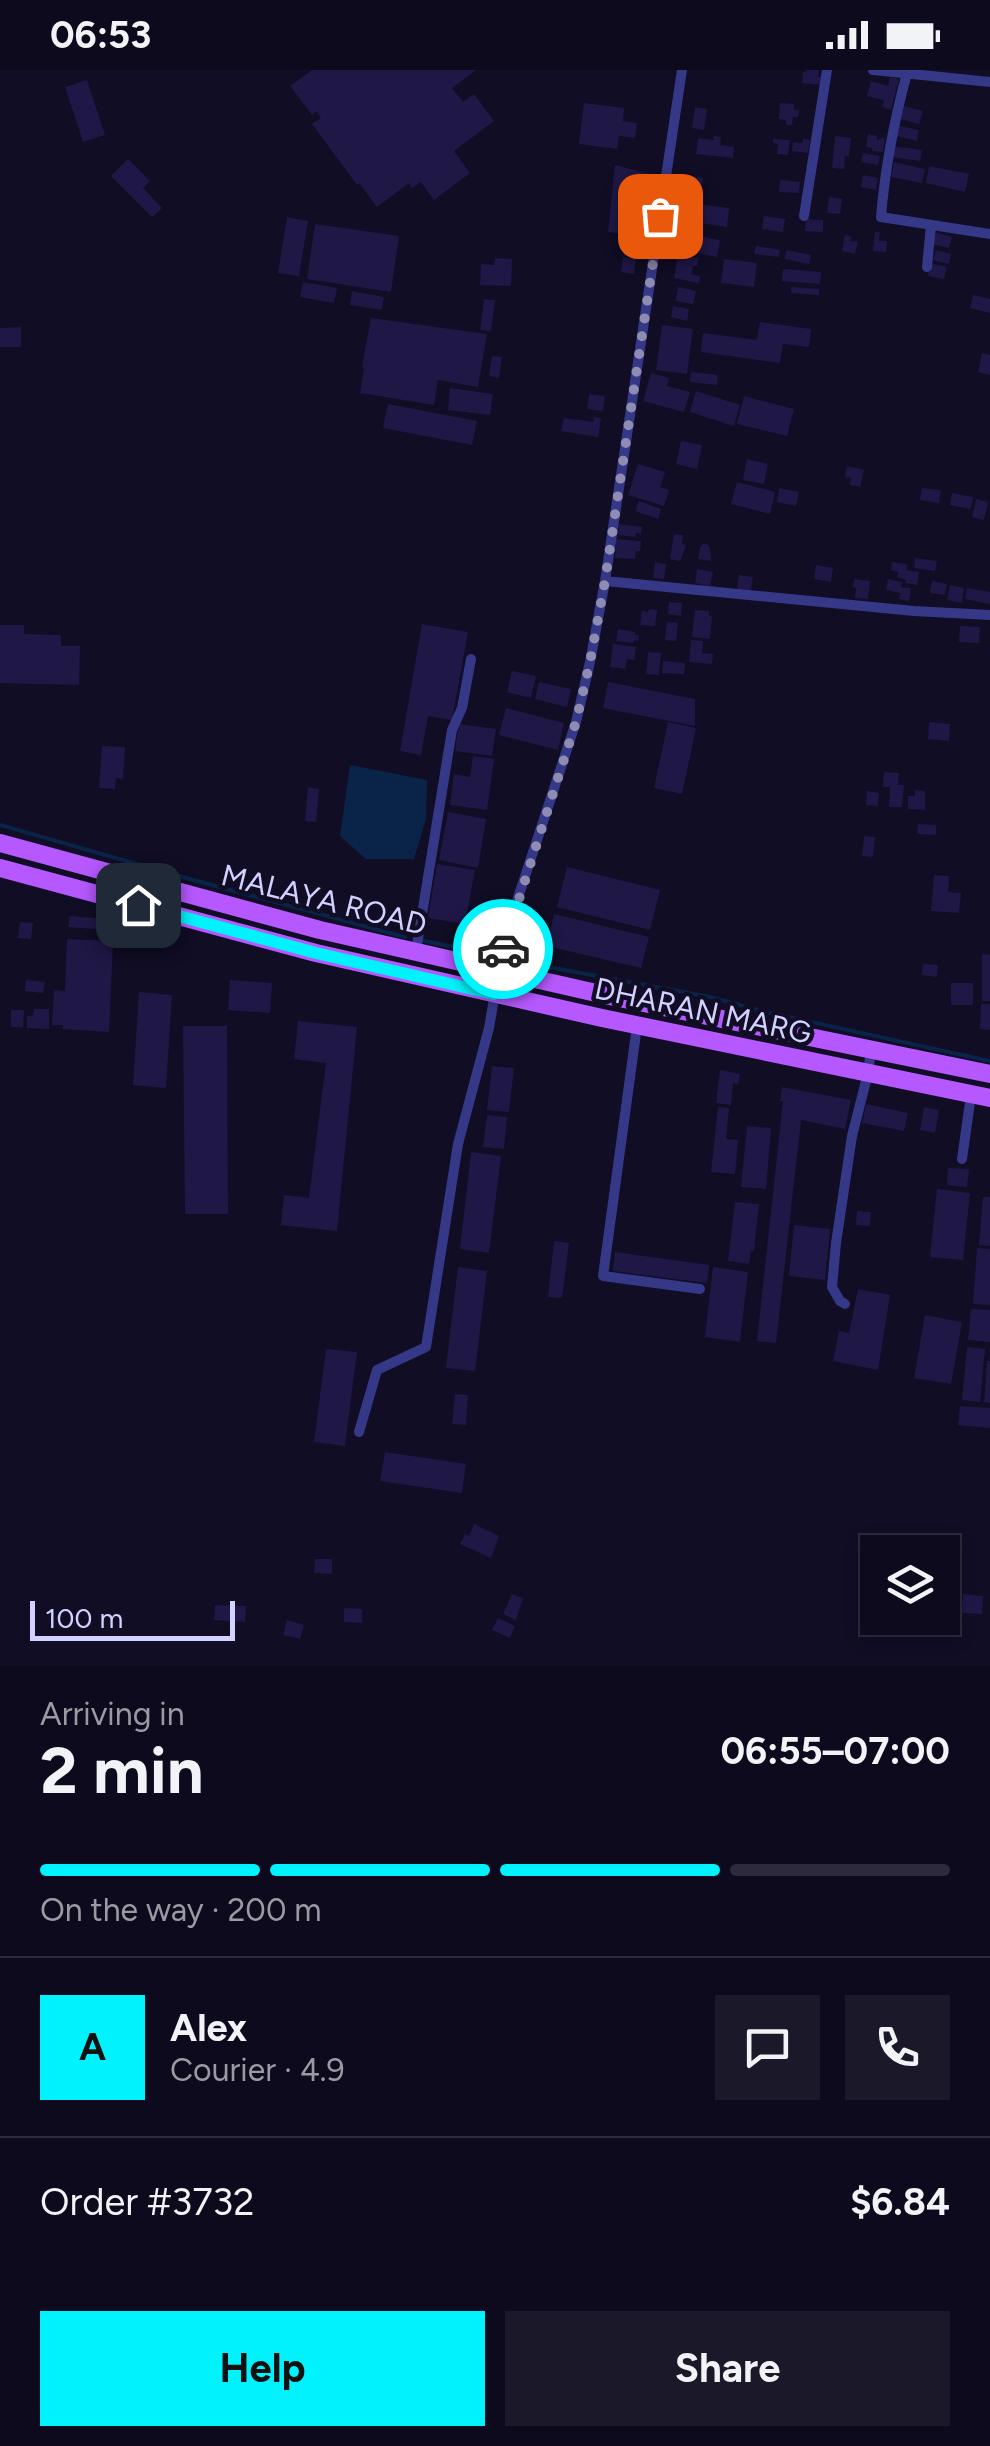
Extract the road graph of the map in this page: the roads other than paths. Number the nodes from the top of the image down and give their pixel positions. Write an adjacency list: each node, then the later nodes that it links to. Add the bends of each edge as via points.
1 (682, 70): 10 (street)
2 (827, 70): 6 (street)
3 (873, 70): 4 (street)
4 (907, 73): 5 (street); 7 (street, via 881,218)
5 (990, 82)
6 (804, 216)
7 (931, 225): 8 (street); 9 (street)
8 (990, 234)
9 (926, 267)
10 (605, 581): 11 (street); 18 (street, via 576,722)
11 (990, 614)
12 (471, 659): 17 (street, via 452,730)
13 (0, 844): 15 (main road, MALAYA ROAD)
14 (0, 868): 16 (main road, DHARAN MARG)
15 (279, 919): 16 (main road); 17 (main road, MALAYA ROAD)
16 (274, 942): 19 (main road, DHARAN MARG)
17 (416, 952): 18 (main road, MALAYA ROAD)
18 (499, 970): 19 (street); 21 (main road, MALAYA ROAD)
19 (494, 994): 20 (main road, DHARAN MARG); 28 (street, via 458,1144 426,1347 377,1370)
20 (637, 1026): 22 (main road, DHARAN MARG); 26 (street, via 603,1276)
21 (872, 1050): 22 (street); 23 (main road, MALAYA ROAD)
22 (868, 1073): 24 (main road, DHARAN MARG); 27 (street, via 836,1243 832,1288)
23 (990, 1074)
24 (981, 1096): 25 (street)
25 (962, 1159)
26 (700, 1289)
27 (845, 1304)
28 (359, 1432)

